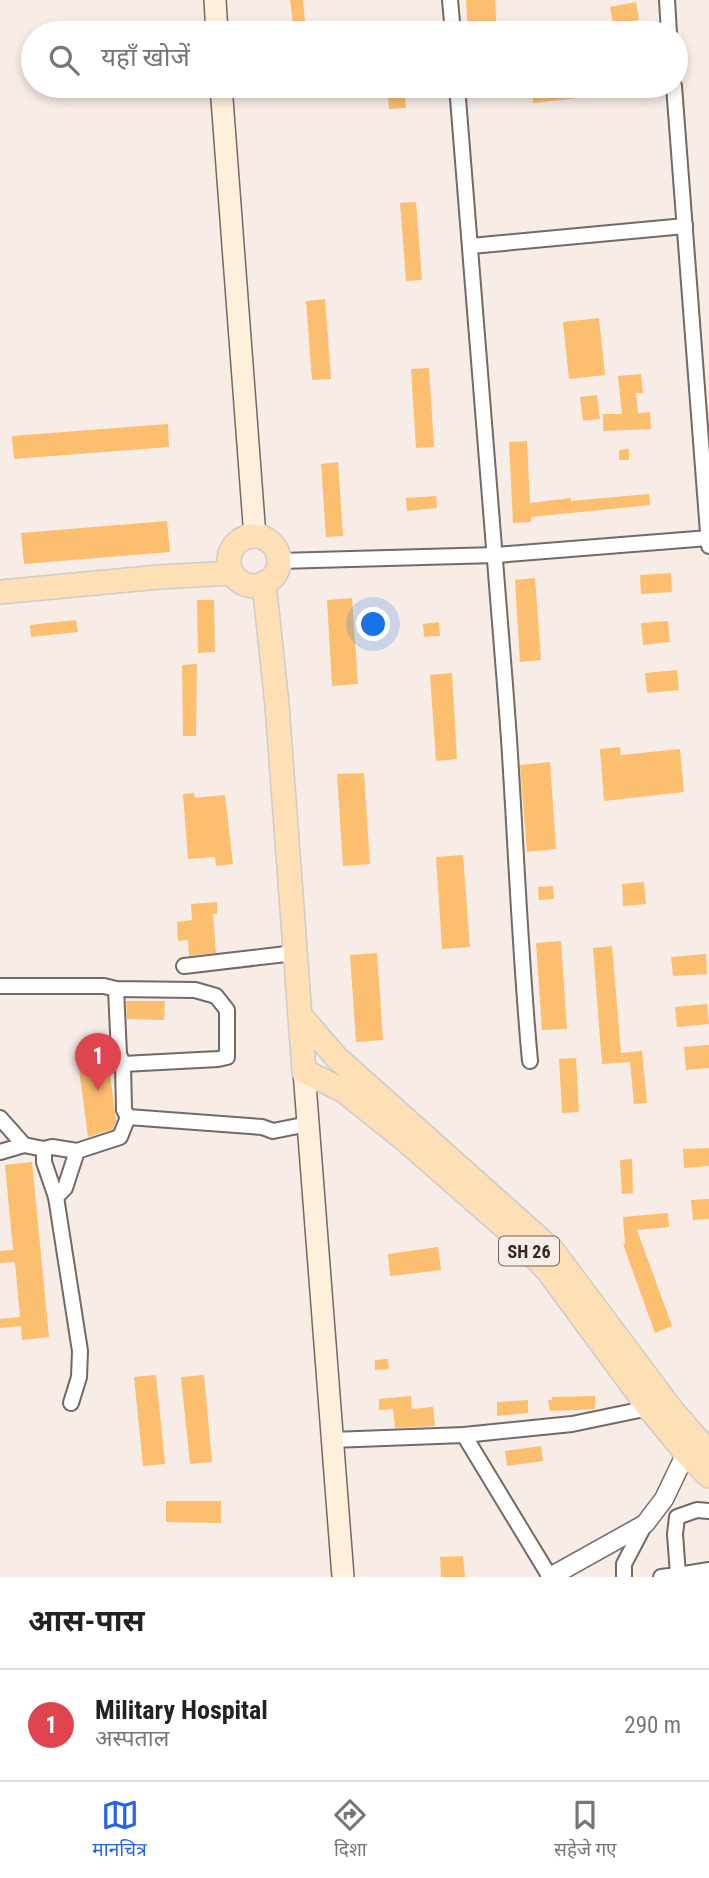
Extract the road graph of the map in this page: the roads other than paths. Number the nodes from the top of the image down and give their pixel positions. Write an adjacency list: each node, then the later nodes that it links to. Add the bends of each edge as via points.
1 (215, 0): 4 (main road)
2 (450, 0): 5 (street)
3 (667, 0): 6 (street)
4 (216, 21)
5 (452, 21)
6 (668, 21)
7 (222, 98): 12 (main road)
8 (458, 98): 11 (street)
9 (675, 98): 10 (street)
10 (685, 226): 11 (street); 13 (street)
11 (471, 246): 14 (street)
12 (255, 537): 15 (main road, via 274,546); 16 (main road, via 237,543)
13 (709, 540): 14 (street)
14 (496, 555): 15 (street); 25 (street)
15 (279, 561): 18 (main road, via 273,577)
16 (230, 565): 17 (main road); 18 (main road, via 243,583); 19 (main road, via 159,577)
17 (0, 579)
18 (264, 583): 20 (main road)
19 (0, 592)
20 (295, 953): 21 (street); 24 (main road)
21 (184, 966)
22 (0, 986): 23 (street)
23 (116, 989): 26 (street, via 118,1054); 26 (street, via 195,990 216,996 227,1010 227,1057)
24 (300, 1015): 27 (main road); 41 (main road, via 336,1057 553,1251)
25 (530, 1061)
26 (123, 1065): 28 (street)
27 (304, 1071): 30 (main road); 37 (main road, SH 26, via 344,1091 516,1237 548,1271)
28 (128, 1117): 30 (street, via 273,1131); 33 (street, via 120,1138)
29 (0, 1118): 31 (street)
30 (308, 1124): 39 (main road)
31 (24, 1145): 32 (street); 34 (street)
32 (44, 1149): 33 (street); 35 (street)
33 (77, 1151): 35 (street, via 65,1188)
34 (0, 1152)
35 (56, 1197): 36 (street, via 80,1351)
36 (71, 1403)
37 (649, 1408): 38 (street, via 586,1423); 40 (main road, SH 26)
38 (464, 1435): 39 (street); 50 (street)
39 (332, 1440): 49 (main road)
40 (686, 1453): 42 (main road, SH 26); 43 (street)
41 (709, 1453)
42 (709, 1476)
43 (664, 1499): 45 (street); 46 (street)
44 (709, 1511): 45 (street)
45 (685, 1514): 48 (street, via 677,1517 675,1534)
46 (645, 1524): 50 (street); 51 (street, via 624,1564)
47 (709, 1570): 48 (street)
48 (678, 1576): 52 (street)
49 (343, 1577)
50 (550, 1577)
51 (624, 1577)
52 (661, 1577)

